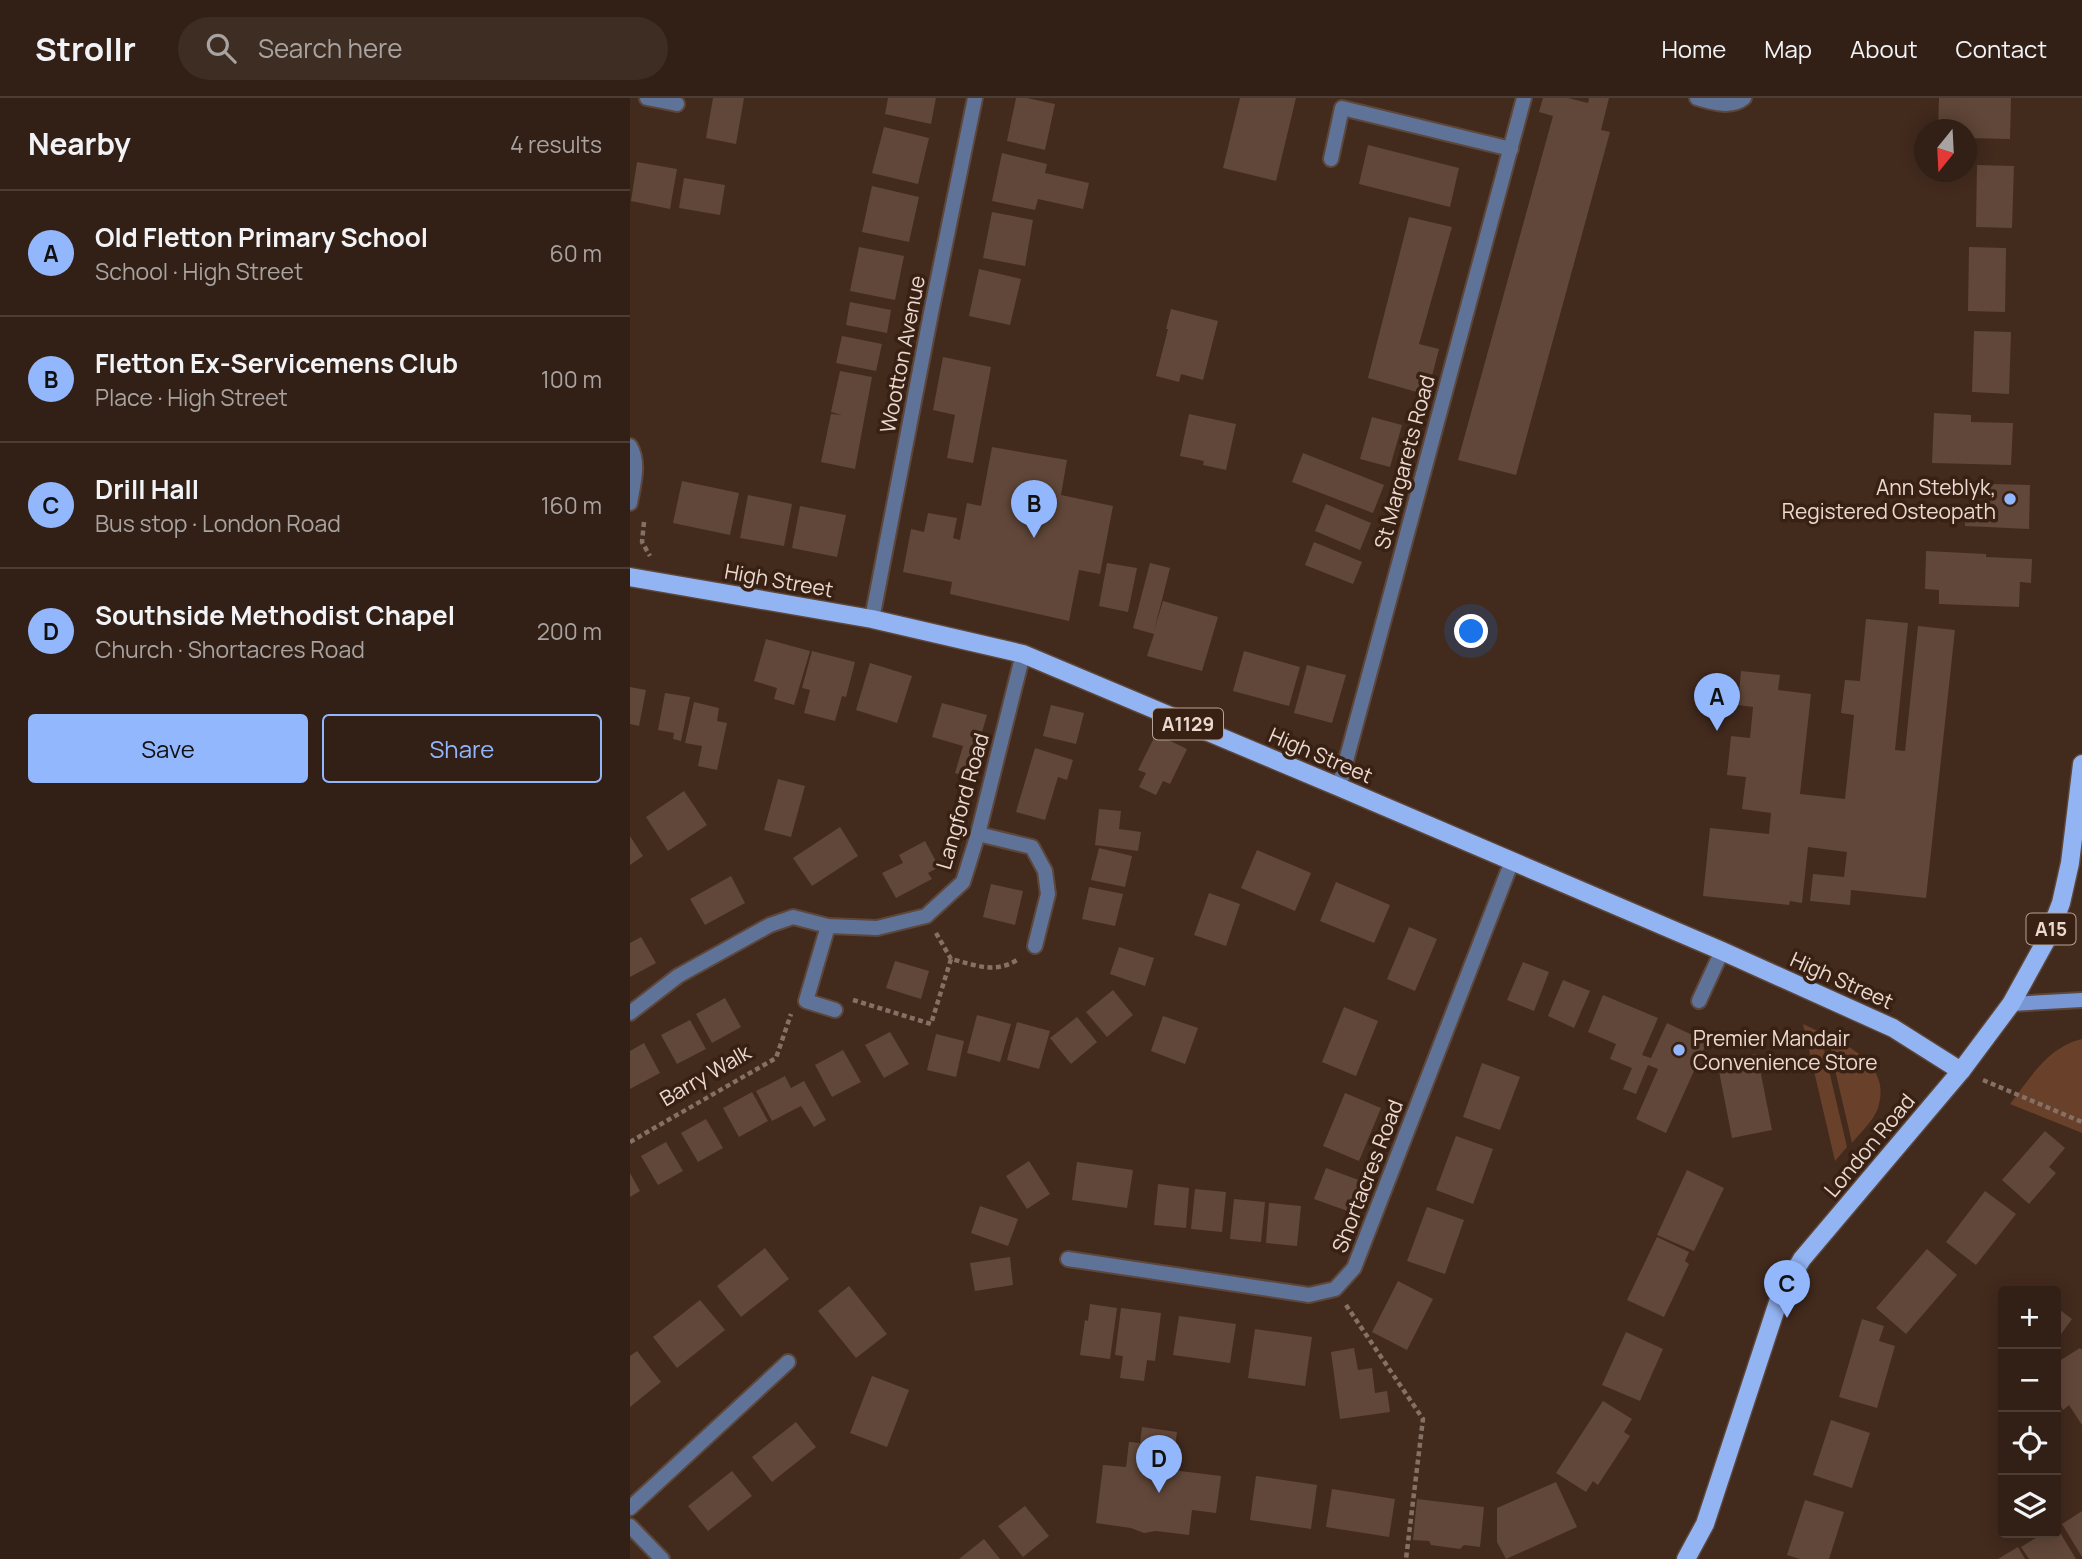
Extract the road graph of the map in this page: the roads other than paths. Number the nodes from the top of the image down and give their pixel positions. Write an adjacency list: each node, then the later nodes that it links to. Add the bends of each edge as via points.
1 (647, 98): 6 (street)
2 (975, 98): 12 (street, Wootton Avenue)
3 (1524, 98): 7 (street, St Margarets Road)
4 (1697, 98): 5 (street, via 1726,104)
5 (1744, 98)
6 (677, 104)
7 (1511, 149): 8 (street, via 1342,108); 15 (street, St Margarets Road)
8 (1331, 159)
9 (630, 446): 10 (street, via 635,472)
10 (630, 503)
11 (630, 577): 12 (main road, High Street / A1129)
12 (872, 619): 13 (main road, High Street / A1129)
13 (1023, 654): 15 (main road, High Street / A1129); 16 (street, Langford Road)
14 (2082, 764): 23 (main road, London Road / A15, via 2061,903)
15 (1339, 787): 17 (main road, High Street / A1129)
16 (978, 834): 18 (street, Langford Road, via 963,882 926,916 877,928); 19 (street, via 1032,847 1045,872 1048,894)
17 (1512, 861): 20 (main road, High Street / A1129); 27 (street, Shortacres Road, via 1354,1268 1335,1289 1310,1294)
18 (828, 926): 24 (street, via 806,1001); 25 (street, Langford Road, via 793,917 770,926 678,976)
19 (1035, 946)
20 (1722, 951): 22 (street); 26 (main road, High Street / A1129, via 1893,1028)
21 (2082, 1000): 23 (street)
22 (1699, 1001)
23 (2011, 1004): 26 (main road, London Road / A15)
24 (835, 1010)
25 (630, 1013)
26 (1961, 1071): 32 (main road, London Road / A15, via 1802,1259 1780,1296 1705,1524)
27 (1068, 1259)
28 (788, 1362): 29 (street)
29 (630, 1508)
30 (630, 1526): 31 (street)
31 (662, 1559)
32 (1686, 1559)

